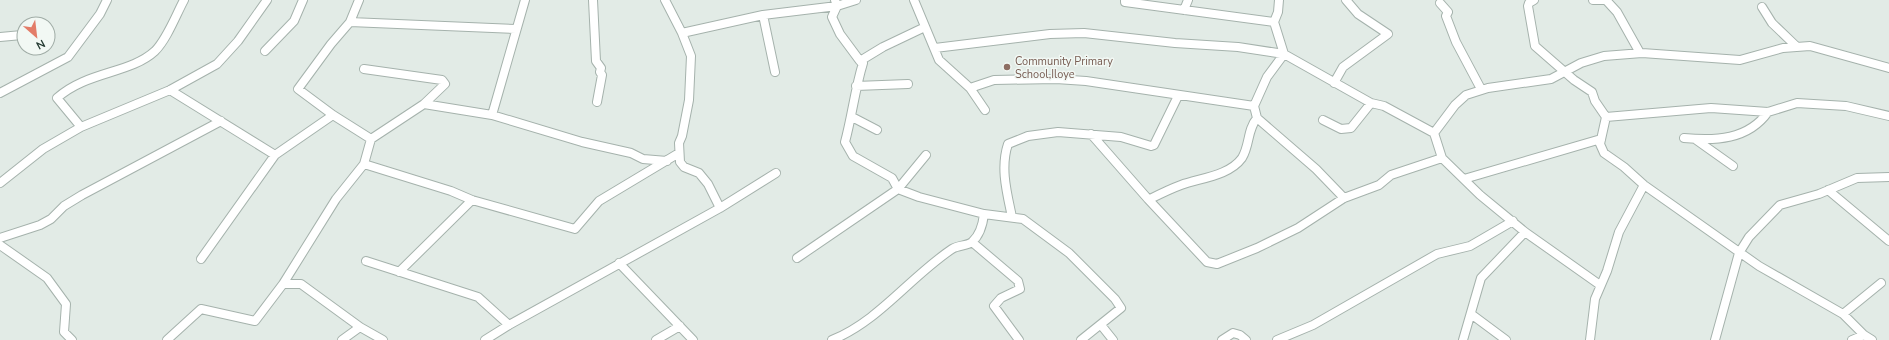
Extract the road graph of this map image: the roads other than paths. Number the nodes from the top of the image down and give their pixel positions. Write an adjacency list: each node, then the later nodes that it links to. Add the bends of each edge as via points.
1 (107, 0): 46 (street, via 100,14 68,57)
2 (184, 0): 62 (street, via 156,50 142,60 68,88 57,98)
3 (267, 0): 45 (street, via 217,64)
4 (303, 0): 32 (street, via 294,21)
5 (359, 0): 23 (street)
6 (525, 0): 26 (street)
7 (593, 0): 48 (street, via 596,61 602,75)
8 (665, 0): 27 (street)
9 (856, 0): 18 (street)
10 (914, 0): 25 (street)
11 (1125, 0): 21 (street)
12 (1188, 0): 21 (street)
13 (1279, 0): 24 (street)
14 (1346, 0): 40 (street, via 1358,14 1388,34 1343,67)
15 (1534, 0): 39 (street, via 1528,6 1535,46)
16 (1593, 0): 17 (street)
17 (1606, 0): 33 (street, via 1617,12)
18 (836, 3): 22 (street); 35 (street, via 832,17 835,26)
19 (1440, 3): 44 (street, via 1448,12 1446,16 1456,42)
20 (1762, 7): 30 (street, via 1772,23)
21 (1184, 10): 24 (street)
22 (763, 15): 27 (street); 38 (street)
23 (350, 22): 26 (street); 54 (street, via 298,89)
24 (1274, 22): 34 (street)
25 (925, 27): 31 (street); 35 (street)
26 (516, 28): 55 (street)
27 (682, 34): 70 (street, via 691,56 691,65 689,100 682,136 678,143)
28 (16, 36): 29 (street)
29 (0, 37)
30 (1796, 46): 33 (street, via 1740,60); 36 (street, via 1818,47)
31 (935, 48): 34 (street, via 1050,34 1084,33 1238,47); 43 (street, via 939,60)
32 (265, 51)
33 (1640, 53): 39 (street, via 1586,60)
34 (1284, 54): 40 (street); 51 (street, via 1267,77)
35 (860, 61): 42 (street, via 863,63)
36 (1889, 68)
37 (364, 69): 49 (street, via 442,80 445,84)
38 (775, 72)
39 (1566, 72): 44 (street, via 1544,82); 58 (street, via 1592,92)
40 (1334, 83): 50 (street)
41 (908, 84): 42 (street)
42 (856, 86): 57 (street)
43 (970, 88): 47 (street, via 994,80 1056,79 1086,81); 52 (street)
44 (1480, 89): 64 (street, via 1456,103)
45 (170, 90): 61 (street); 62 (street)
46 (0, 93)
47 (1178, 96): 51 (street); 65 (street, via 1154,145 1121,137)
48 (596, 102)
49 (424, 104): 55 (street); 67 (street)
50 (1371, 104): 60 (street, via 1348,130 1341,130); 64 (street, via 1384,106)
51 (1254, 106): 59 (street)
52 (984, 110)
53 (1768, 112): 56 (street, via 1797,103 1846,106); 58 (street, via 1711,108); 69 (street, via 1764,118 1730,137)
54 (333, 115): 67 (street); 71 (street)
55 (492, 115): 74 (street, via 582,142 643,158)
56 (1889, 116)
57 (852, 117): 63 (street); 82 (street, via 845,142 852,156 892,178)
58 (1606, 117): 68 (street)
59 (1257, 118): 84 (street); 86 (street, via 1250,126 1244,154 1238,162 1214,176 1182,184)
60 (1323, 120)
61 (221, 121): 71 (street); 92 (street, via 82,195 40,225)
62 (81, 127): 79 (street, via 42,149)
63 (878, 130)
64 (1434, 133): 73 (street)
65 (1091, 134): 86 (street); 89 (street, via 1042,134 1008,144 1004,151 1006,185)
66 (1684, 138): 69 (street)
67 (371, 139): 75 (street)
68 (1601, 139): 80 (street); 81 (street, via 1600,144 1604,153)
69 (1695, 139): 76 (street)
70 (679, 153): 74 (street); 87 (street, via 680,162 684,167 699,173 708,184)
71 (275, 155): 98 (street)
72 (926, 155): 82 (street)
73 (1442, 158): 80 (street); 84 (street, via 1398,172 1379,185)
74 (667, 161): 85 (street, via 599,201 575,229)
75 (364, 164): 85 (street); 103 (street, via 336,199)
76 (1733, 166)
77 (776, 173): 87 (street)
78 (1889, 177): 83 (street, via 1865,177)
79 (1, 179)
80 (1464, 179): 90 (street)
81 (1644, 185): 96 (street); 104 (street, via 1620,232)
82 (898, 189): 88 (street); 97 (street)
83 (1828, 190): 93 (street); 96 (street, via 1780,205 1749,237)
84 (1344, 198): 86 (street, via 1288,234 1217,264 1207,262)
85 (472, 200): 101 (street)
86 (1150, 200)
87 (720, 208): 100 (street)
88 (984, 214): 89 (street); 94 (street, via 982,226)
89 (1012, 216): 108 (street, via 1023,219 1069,253 1115,299 1121,308)
90 (1513, 221): 91 (street); 125 (street, via 1470,246 1438,254 1313,325)
91 (1525, 232): 104 (street); 105 (street, via 1484,273)
92 (0, 238)
93 (1889, 241)
94 (972, 242): 119 (street, via 953,248 864,322 847,334); 120 (street, via 1018,281 1020,289 1001,298 994,306)
95 (0, 245): 112 (street, via 47,278 66,304 64,332)
96 (1739, 253): 106 (street); 129 (street)
97 (797, 258)
98 (201, 260)
99 (366, 261): 101 (street)
100 (619, 263): 107 (street); 109 (street)
101 (398, 272): 107 (street, via 478,298)
102 (1881, 283): 106 (street)
103 (283, 284): 110 (street, via 302,284); 113 (street, via 255,321 201,309)
104 (1600, 285): 128 (street, via 1595,299)
105 (1471, 314): 126 (street); 127 (street)
106 (1843, 314): 111 (street)
107 (509, 325): 116 (street)
108 (1101, 325): 121 (street); 122 (street)
109 (680, 326): 117 (street); 118 (street)
110 (360, 327): 114 (street); 115 (street)
111 (1864, 335): 130 (street); 131 (street)
112 (72, 340)
113 (167, 340)
114 (342, 340)
115 (382, 340)
116 (485, 340)
117 (656, 340)
118 (693, 340)
119 (832, 340)
120 (1020, 340)
121 (1081, 340)
122 (1113, 340)
123 (1222, 340): 124 (street, via 1233,333)
124 (1246, 340)
125 (1277, 340)
126 (1463, 340)
127 (1506, 340)
128 (1590, 340)
129 (1715, 340)
130 (1852, 340)
131 (1872, 340)

